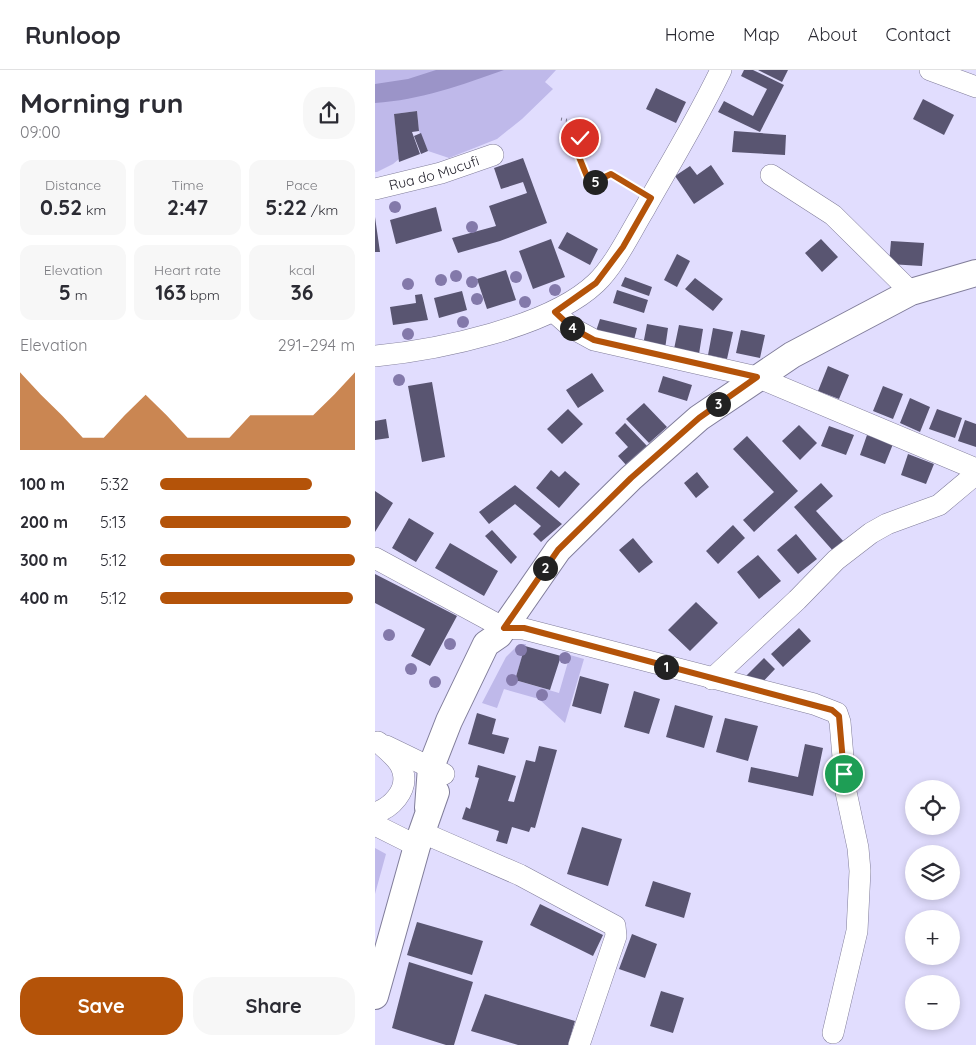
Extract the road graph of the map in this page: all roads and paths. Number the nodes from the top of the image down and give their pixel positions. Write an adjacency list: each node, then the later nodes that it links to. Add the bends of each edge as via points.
1 (721, 70): 8 (street)
2 (930, 70): 3 (street)
3 (976, 87)
4 (561, 119): 8 (path, via 571,121 580,138 575,147 590,184 611,174)
5 (493, 155): 7 (street, Rua do Mucufi, via 441,173)
6 (771, 176): 10 (street, via 833,215)
7 (375, 189)
8 (651, 198): 11 (street, via 623,247 596,283)
9 (976, 273): 10 (main road)
10 (911, 292): 13 (main road)
11 (555, 312): 12 (street, via 461,341); 13 (street, via 572,328 594,340)
12 (375, 356)
13 (757, 377): 14 (street); 17 (main road, via 699,418 631,478 558,550)
14 (976, 469)
15 (976, 474): 18 (street, via 939,505 887,524 836,560)
16 (375, 558): 17 (street)
17 (509, 630): 18 (street); 20 (main road, via 486,644 468,679)
18 (712, 679): 25 (street, via 814,704 839,716 846,792 860,871 857,931)
19 (377, 741): 20 (street); 21 (street, via 396,758 403,772 396,800 385,810)
20 (438, 770): 23 (main road)
21 (375, 813)
22 (375, 825): 23 (street)
23 (422, 828): 24 (main road); 26 (street, via 521,875 615,926 616,936)
24 (375, 996)
25 (833, 1033)
26 (579, 1045)

